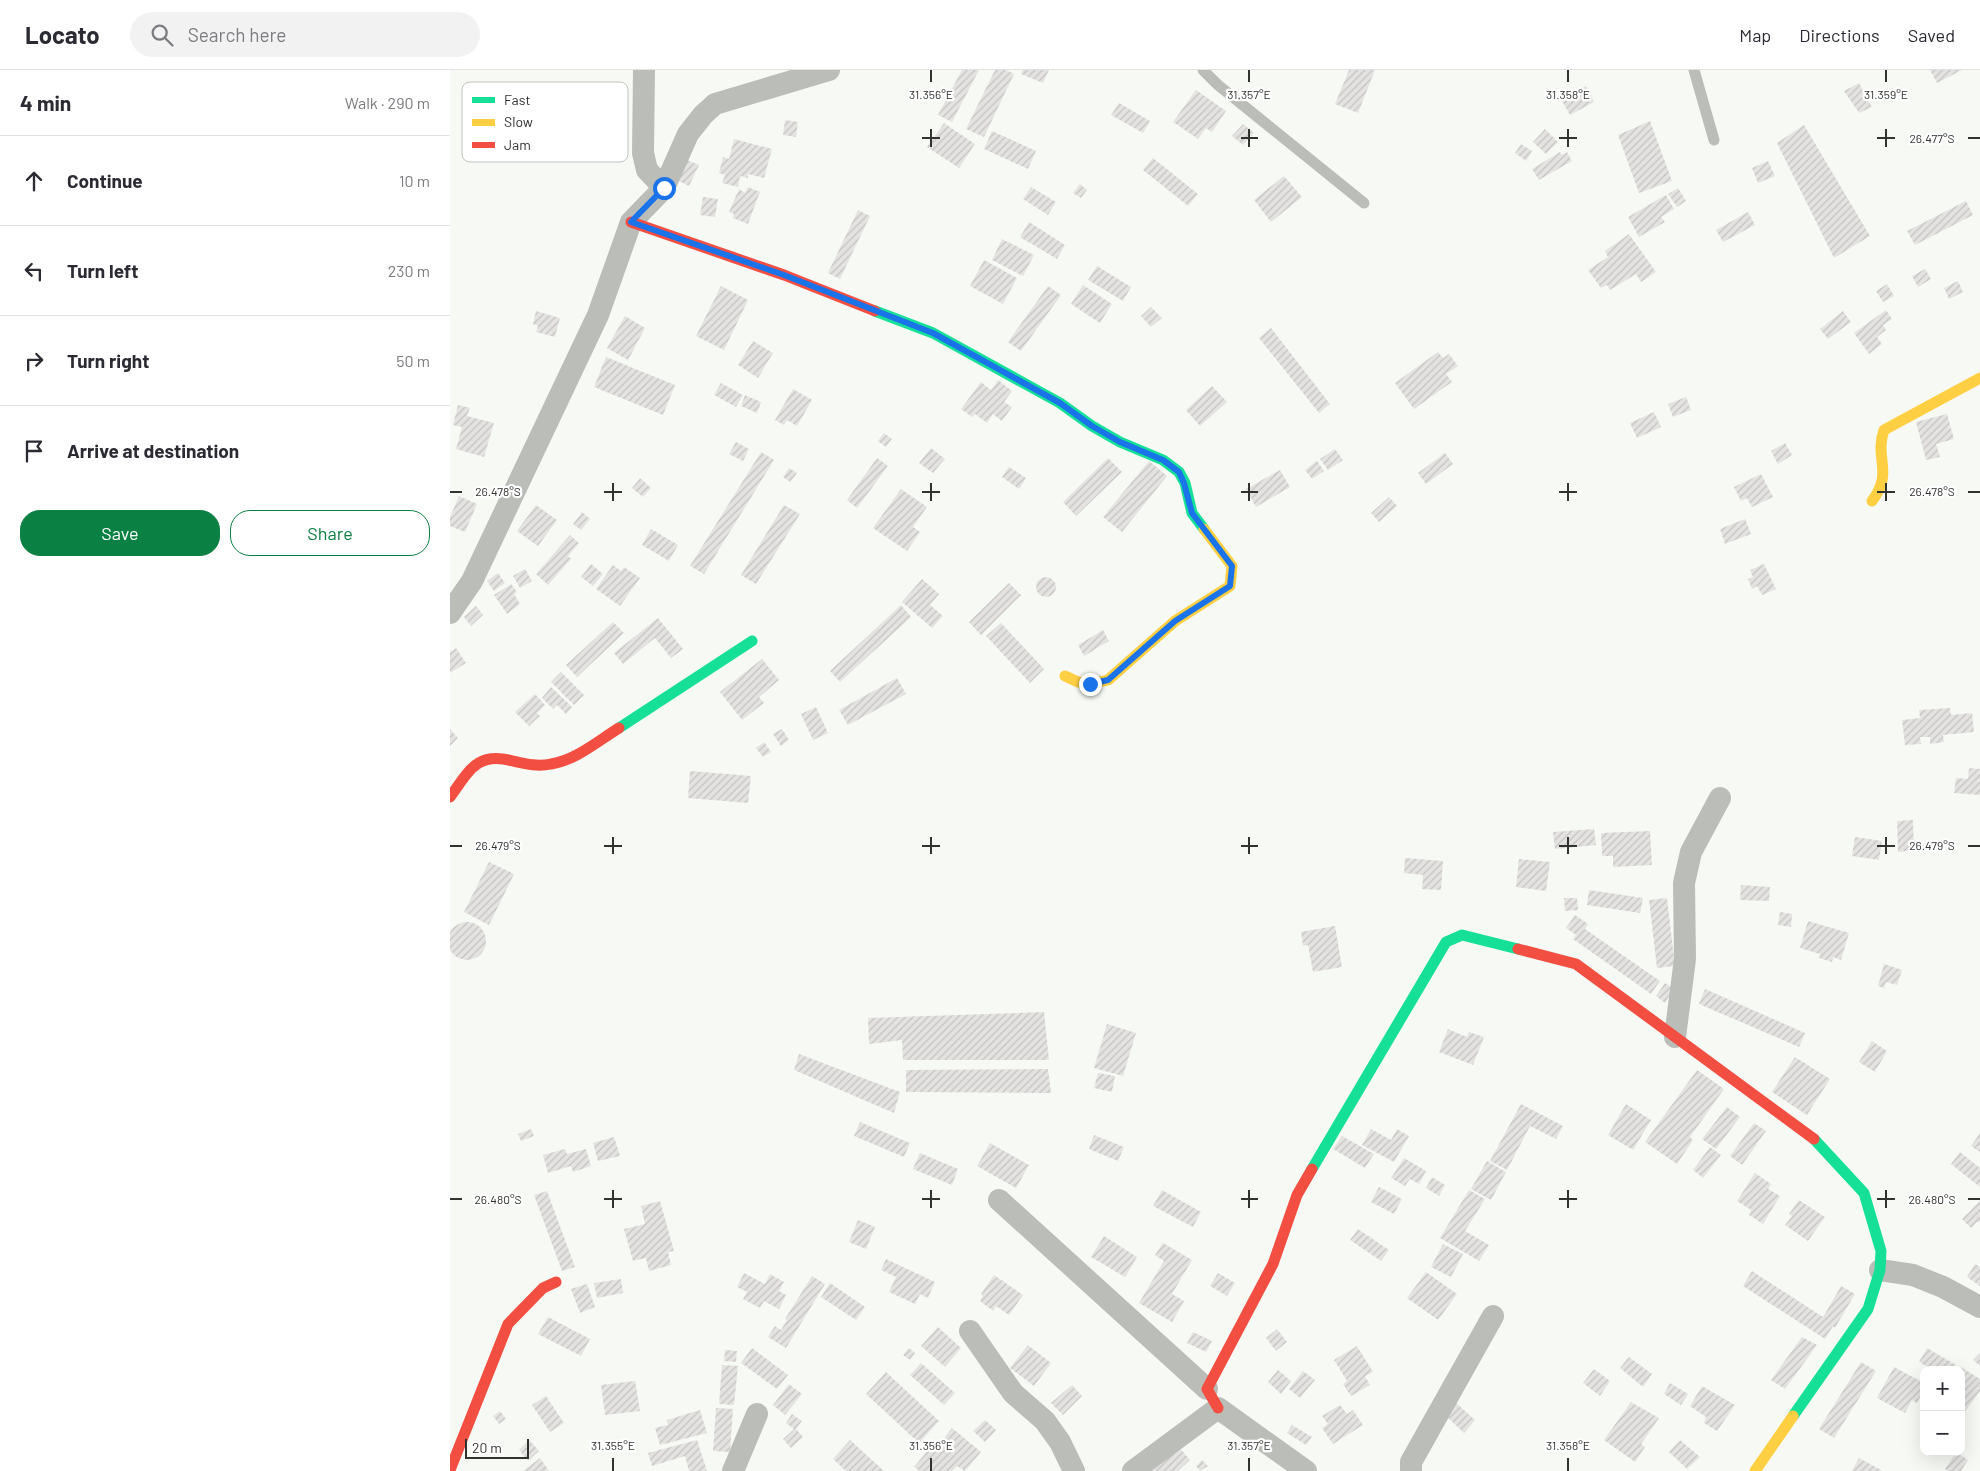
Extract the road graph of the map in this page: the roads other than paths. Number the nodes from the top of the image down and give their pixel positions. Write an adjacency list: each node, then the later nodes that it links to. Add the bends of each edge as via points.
1 (644, 70): 6 (street, via 643,153 647,170)
2 (829, 70): 6 (street, via 715,104 688,134)
3 (1203, 70): 7 (lane, via 1218,86)
4 (1694, 70): 5 (lane)
5 (1714, 140)
6 (664, 188): 8 (street)
7 (1364, 203)
8 (631, 222): 11 (street, via 598,315 472,581); 13 (street, via 784,275 933,333 1060,403 1120,442 1163,460 1179,472 1192,513 1232,566 1230,586 1175,621 1108,680 1084,683)
9 (1980, 378): 10 (street, via 1884,430 1879,448 1883,483)
10 (1872, 501)
11 (450, 613)
12 (752, 641): 14 (street, via 572,758 553,766 487,758 467,775)
13 (1065, 676)
14 (450, 798)
15 (1720, 798): 16 (street, via 1691,852 1684,883 1685,959)
16 (1675, 1036): 18 (street, via 1814,1139 1864,1193 1881,1251); 23 (street, via 1576,964 1462,935 1446,942 1297,1195 1273,1264)
17 (999, 1200): 23 (street)
18 (1880, 1270): 20 (street, via 1913,1275); 31 (street, via 1868,1309)
19 (556, 1282): 25 (street, via 542,1288 508,1324)
20 (1980, 1307)
21 (1493, 1316): 30 (street, via 1410,1462)
22 (970, 1331): 27 (street, via 1013,1393 1050,1428)
23 (1213, 1398): 28 (street); 29 (street)
24 (757, 1414): 26 (street)
25 (450, 1470)
26 (733, 1471)
27 (1074, 1471)
28 (1133, 1471)
29 (1306, 1471)
30 (1411, 1471)
31 (1755, 1471)

